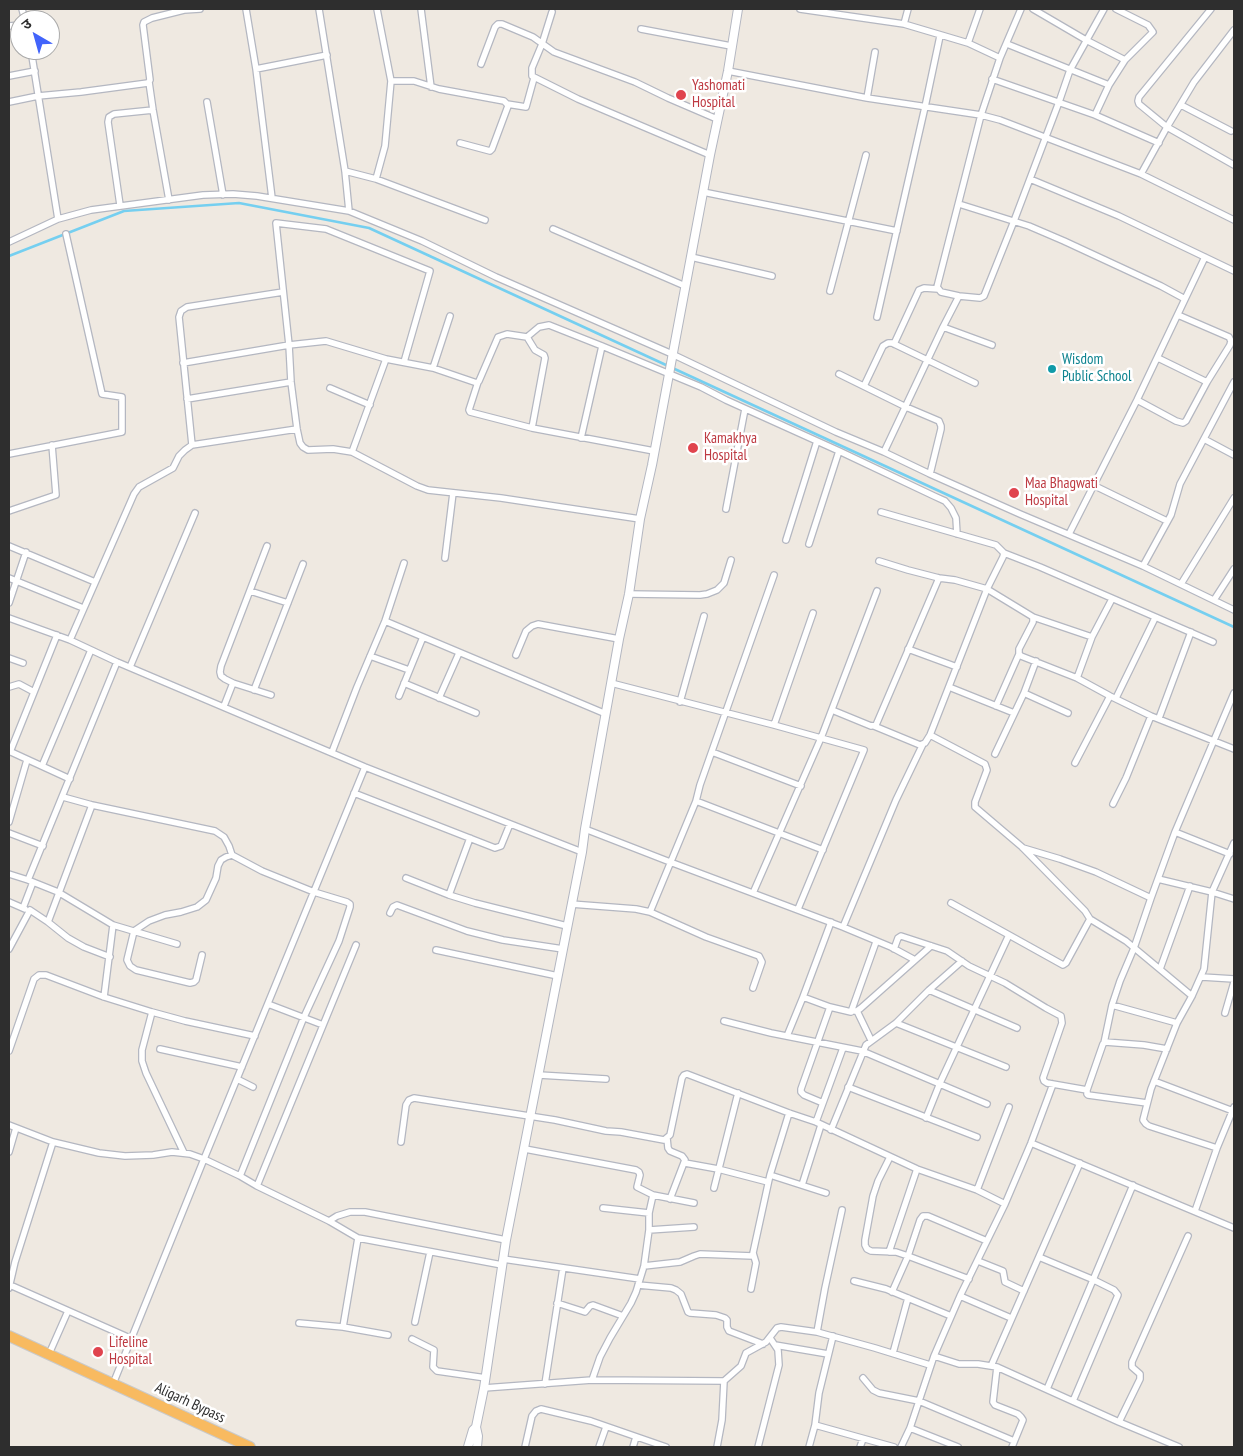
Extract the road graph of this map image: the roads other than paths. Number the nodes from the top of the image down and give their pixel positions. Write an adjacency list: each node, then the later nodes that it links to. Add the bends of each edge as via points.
1 (200, 9): 15 (street)
2 (246, 9): 32 (street)
3 (319, 9): 27 (street)
4 (377, 9): 39 (street)
5 (421, 9): 42 (street)
6 (738, 9): 25 (main road)
7 (800, 9): 17 (street)
8 (908, 9): 17 (street)
9 (980, 9): 22 (street)
10 (1021, 9): 24 (street)
11 (1033, 9): 21 (street)
12 (1104, 9): 21 (street)
13 (1116, 9): 30 (street, via 1153,30)
14 (1211, 9): 55 (street, via 1138,99 1139,104)
15 (183, 10): 40 (street, via 148,19 144,24)
16 (552, 12): 23 (street)
17 (904, 24): 20 (street)
18 (641, 29): 25 (street)
19 (1234, 30): 49 (street, via 1194,82)
20 (940, 36): 22 (street); 50 (street)
21 (1086, 40): 30 (street); 34 (street)
22 (968, 43): 28 (street)
23 (542, 44): 31 (street, via 498,24); 37 (street, via 532,68); 54 (street, via 554,52 635,82)
24 (1006, 44): 28 (street); 34 (street)
25 (731, 46): 33 (main road)
26 (875, 52): 44 (street)
27 (326, 55): 32 (street); 63 (street)
28 (1000, 58): 38 (street)
29 (32, 60): 35 (street)
30 (1125, 60): 41 (street)
31 (481, 64)
32 (256, 68): 69 (street)
33 (728, 70): 44 (street); 54 (main road)
34 (1070, 70): 41 (street); 47 (street)
35 (35, 71): 36 (street); 43 (street)
36 (9, 76)
37 (534, 78): 48 (street, via 526,107); 60 (street)
38 (992, 79): 47 (street); 52 (street)
39 (391, 81): 42 (street, via 410,80); 66 (street, via 385,146)
40 (149, 82): 43 (street); 51 (street)
41 (1109, 85): 53 (street)
42 (431, 87): 48 (street)
43 (38, 96): 45 (street); 74 (street)
44 (867, 98): 50 (street)
45 (9, 102)
46 (207, 102): 68 (street)
47 (1059, 102): 53 (street); 57 (street)
48 (507, 104): 58 (street, via 490,152)
49 (1181, 105): 55 (street); 56 (street)
50 (925, 107): 52 (street); 80 (street)
51 (152, 110): 70 (street); 72 (street, via 109,117)
52 (981, 115): 57 (street); 71 (street)
53 (1095, 115): 59 (street)
54 (717, 119): 60 (main road)
55 (1167, 127): 59 (street); 62 (street)
56 (1231, 131)
57 (1045, 137): 64 (street); 65 (street)
58 (460, 143)
59 (1159, 143): 64 (street)
60 (710, 155): 67 (main road)
61 (866, 155): 77 (street)
62 (1234, 165)
63 (345, 171): 66 (street); 73 (street)
64 (1141, 174): 76 (street)
65 (1030, 178): 78 (street); 84 (street)
66 (376, 179): 75 (street)
67 (703, 192): 77 (street); 83 (main road)
68 (223, 194): 69 (street); 70 (street)
69 (272, 198): 73 (street)
70 (169, 200): 72 (street)
71 (959, 204): 78 (street); 88 (street)
72 (120, 205): 74 (street)
73 (349, 211): 102 (street)
74 (58, 219): 82 (street)
75 (485, 220)
76 (1234, 220)
77 (848, 221): 80 (street); 89 (street)
78 (1014, 221): 91 (street, via 984,296); 92 (street, via 1064,241)
79 (553, 229): 87 (street)
80 (897, 231): 95 (street)
81 (66, 234): 128 (street, via 102,394 122,397 122,432)
82 (9, 242)
83 (691, 257): 86 (street); 87 (main road)
84 (1205, 257): 85 (street); 92 (street)
85 (1234, 271)
86 (772, 276)
87 (685, 286): 102 (main road)
88 (938, 289): 91 (street); 98 (street, via 919,290)
89 (830, 291)
90 (283, 292): 99 (street); 106 (street, via 276,222 326,229 430,270); 107 (street, via 187,306 179,317)
91 (959, 296): 96 (street)
92 (1185, 299): 93 (street)
93 (1178, 315): 103 (street); 113 (street, via 1231,338)
94 (450, 316): 108 (street)
95 (877, 317)
96 (943, 327): 100 (street); 105 (street)
97 (527, 338): 101 (street, via 539,327 549,325); 112 (street, via 507,334 498,337); 123 (street, via 545,358)
98 (894, 344): 105 (street); 116 (street, via 883,346)
99 (289, 345): 104 (street, via 326,341); 107 (street); 111 (street)
100 (992, 345)
101 (602, 346): 109 (street); 125 (street)
102 (672, 354): 109 (main road); 133 (street)
103 (1158, 358): 113 (street); 119 (street)
104 (386, 359): 106 (street); 120 (street)
105 (927, 360): 114 (street); 121 (street)
106 (404, 362): 108 (street)
107 (183, 363): 118 (street)
108 (433, 368): 112 (street)
109 (669, 369): 122 (street); 131 (main road)
110 (840, 374): 116 (street)
111 (291, 382): 118 (street); 124 (street)
112 (478, 382): 123 (street, via 470,412)
113 (1207, 382): 119 (street, via 1183,423)
114 (975, 383)
115 (1234, 384): 126 (street)
116 (864, 386): 121 (street)
117 (330, 388): 120 (street)
118 (187, 399): 129 (street)
119 (1137, 400): 137 (street)
120 (370, 405): 132 (street)
121 (906, 407): 133 (street); 136 (street, via 940,423)
122 (745, 409): 127 (street); 140 (street)
123 (532, 428): 125 (street)
124 (297, 429): 129 (street); 132 (street, via 302,447 308,450)
125 (581, 438): 131 (street)
126 (1204, 439): 135 (street); 145 (street, via 1180,484)
127 (817, 441): 130 (street); 148 (street)
128 (52, 446): 134 (street); 141 (street, via 56,495)
129 (192, 446): 165 (street, via 179,456 173,468 139,487 134,494)
130 (839, 450): 146 (street, via 945,501 954,512); 149 (street)
131 (654, 451): 144 (main road)
132 (352, 452): 138 (street, via 417,486)
133 (884, 452): 136 (street)
134 (9, 454)
135 (1234, 455)
136 (930, 474): 147 (street)
137 (1093, 485): 145 (street); 147 (street)
138 (453, 493): 144 (street); 154 (street)
139 (1234, 498): 166 (street)
140 (726, 509)
141 (9, 512)
142 (882, 512): 146 (street)
143 (195, 513): 200 (street)
144 (640, 519): 170 (main road)
145 (1167, 521): 159 (street)
146 (957, 534): 153 (street, via 996,545)
147 (1069, 534): 159 (street)
148 (786, 540)
149 (809, 544)
150 (9, 546): 152 (street)
151 (267, 546): 168 (street)
152 (26, 552): 164 (street); 165 (street)
153 (1004, 553): 167 (street); 171 (street)
154 (445, 558)
155 (731, 560): 170 (street, via 724,583 706,594)
156 (879, 562): 163 (street)
157 (404, 563): 182 (street)
158 (302, 564): 173 (street)
159 (1143, 566): 166 (street)
160 (1234, 569): 172 (street)
161 (774, 575): 223 (street)
162 (9, 578): 164 (street)
163 (939, 578): 167 (street); 190 (street)
164 (16, 581): 174 (street); 175 (street)
165 (95, 582): 175 (street)
166 (1181, 584): 172 (street)
167 (987, 589): 179 (street); 201 (street)
168 (250, 591): 173 (street); 204 (street, via 221,666 222,676)
169 (877, 591): 221 (street)
170 (629, 594): 187 (main road)
171 (1112, 599): 181 (street); 186 (street)
172 (1214, 600): 176 (street)
173 (288, 603): 209 (street)
174 (9, 604)
175 (83, 608): 188 (street)
176 (1234, 610)
177 (813, 613): 229 (street)
178 (704, 616): 218 (street)
179 (1033, 617): 186 (street); 193 (street)
180 (9, 618): 184 (street)
181 (1155, 618): 183 (street); 217 (street)
182 (385, 621): 185 (street); 195 (street)
183 (1191, 632): 189 (street); 228 (street)
184 (57, 635): 188 (street); 210 (street)
185 (422, 637): 192 (street); 202 (street)
186 (1092, 637): 203 (street)
187 (619, 639): 194 (street, via 538,624 526,631); 206 (main road)
188 (70, 640): 191 (street)
189 (1213, 642)
190 (908, 649): 201 (street); 230 (street)
191 (91, 650): 197 (street); 242 (street)
192 (459, 652): 216 (street); 226 (street)
193 (1019, 654): 198 (street); 220 (street)
194 (516, 655)
195 (370, 656): 202 (street); 237 (street)
196 (9, 658): 199 (street)
197 (118, 662): 200 (street); 244 (street)
198 (1036, 662): 203 (street); 211 (street)
199 (23, 663)
200 (130, 667): 219 (street)
201 (957, 667): 208 (street)
202 (409, 670): 205 (street)
203 (1077, 678): 215 (street)
204 (233, 683): 209 (street); 219 (street)
205 (404, 683): 214 (street); 216 (street)
206 (611, 683): 218 (street); 226 (main road)
207 (9, 687): 210 (street, via 19,684)
208 (949, 687): 220 (street); 231 (street)
209 (254, 690): 213 (street)
210 (34, 692): 236 (street)
211 (1024, 693): 224 (street); 225 (street)
212 (1234, 693): 233 (street)
213 (271, 695)
214 (399, 696)
215 (1110, 696): 217 (street); 241 (street)
216 (439, 698): 222 (street)
217 (1116, 698): 227 (street)
218 (680, 702): 223 (street)
219 (224, 706): 237 (street)
220 (996, 706): 224 (street)
221 (832, 710): 230 (street); 232 (street)
222 (476, 713)
223 (726, 713): 229 (street); 238 (street)
224 (1014, 713): 239 (street)
225 (1068, 713)
226 (606, 714): 253 (main road)
227 (1151, 716): 228 (street); 249 (street)
228 (1159, 718): 233 (street)
229 (774, 725): 232 (street)
230 (874, 726): 234 (street)
231 (930, 735): 234 (street); 260 (street, via 985,764 987,770 975,807)
232 (821, 738): 245 (street); 261 (street, via 864,752)
233 (1215, 741): 235 (street); 254 (street)
234 (923, 744): 290 (street)
235 (1234, 748)
236 (9, 751): 240 (street)
237 (332, 752): 243 (street)
238 (712, 752): 245 (street); 248 (street)
239 (995, 754)
240 (27, 760): 242 (street); 251 (street)
241 (1075, 763)
242 (42, 766): 244 (street)
243 (365, 767): 246 (street); 252 (street)
244 (70, 779): 247 (street)
245 (801, 786): 256 (street)
246 (354, 793): 257 (street); 272 (street)
247 (63, 796): 250 (street); 259 (street)
248 (696, 801): 256 (street); 265 (street)
249 (1113, 804)
250 (92, 805): 264 (street, via 216,831 224,837); 271 (street)
251 (9, 822)
252 (510, 824): 257 (street, via 498,848); 262 (street)
253 (585, 829): 262 (main road); 265 (street)
254 (1175, 832): 263 (street); 268 (street)
255 (9, 833): 259 (street)
256 (779, 833): 261 (street); 274 (street)
257 (470, 838): 275 (street)
258 (1234, 843): 263 (street)
259 (43, 846): 269 (street)
260 (1022, 847): 276 (street, via 1096,872); 285 (street)
261 (823, 850): 282 (street)
262 (582, 852): 279 (main road)
263 (1230, 854): 273 (street)
264 (232, 856): 272 (street); 291 (street, via 221,860 206,900 181,912 149,921)
265 (670, 862): 274 (street); 283 (street)
266 (9, 874): 269 (street)
267 (406, 878): 275 (street)
268 (1158, 879): 270 (street); 276 (street)
269 (31, 881): 271 (street); 281 (street)
270 (1190, 886): 273 (street); 306 (street)
271 (58, 892): 286 (street); 288 (street)
272 (314, 892): 316 (street); 323 (street, via 347,902 350,907)
273 (1212, 892): 277 (street); 309 (street)
274 (753, 893): 282 (street)
275 (449, 895): 289 (street)
276 (1151, 898): 297 (street)
277 (1234, 899)
278 (9, 902): 281 (street)
279 (571, 904): 283 (street); 289 (main road)
280 (951, 904): 292 (street)
281 (26, 909): 286 (street); 298 (street)
282 (798, 909): 287 (street)
283 (650, 912): 311 (street, via 759,956 762,962)
284 (390, 913): 299 (street, via 397,905 503,940)
285 (1090, 919): 292 (street, via 1063,965); 297 (street)
286 (48, 922): 303 (street, via 68,938)
287 (831, 922): 290 (street); 314 (street)
288 (113, 925): 291 (street); 303 (street)
289 (567, 926): 299 (main road)
290 (843, 926): 293 (street)
291 (134, 931): 294 (street); 302 (street, via 127,960 136,970 190,983 196,980)
292 (1009, 934): 308 (street)
293 (876, 942): 300 (street); 320 (street)
294 (177, 944)
295 (356, 944): 327 (street)
296 (931, 946): 300 (street, via 901,936); 304 (street); 305 (street)
297 (1134, 948): 306 (street); 317 (street)
298 (9, 949)
299 (563, 949): 307 (main road)
300 (894, 949): 304 (street)
301 (436, 950): 307 (street)
302 (202, 955)
303 (110, 957): 315 (street)
304 (915, 960): 320 (street)
305 (962, 961): 308 (street); 312 (street)
306 (1160, 969): 313 (street)
307 (558, 976): 342 (main road)
308 (989, 976): 319 (street); 347 (street, via 1061,1016 1062,1023 1043,1078)
309 (1202, 977): 310 (street); 313 (street)
310 (1234, 980): 322 (street)
311 (753, 988)
312 (929, 990): 319 (street); 325 (street)
313 (1192, 996): 326 (street)
314 (803, 997): 318 (street); 330 (street)
315 (104, 998): 321 (street); 338 (street, via 39,975 34,979)
316 (268, 1004): 323 (street); 329 (street)
317 (1112, 1005): 326 (street); 333 (street)
318 (830, 1007): 320 (street); 332 (street)
319 (975, 1009): 328 (street); 334 (street)
320 (854, 1011): 331 (street)
321 (152, 1012): 329 (street); 372 (street, via 142,1061)
322 (1225, 1013)
323 (304, 1017): 327 (street); 380 (street)
324 (724, 1021): 330 (street)
325 (896, 1022): 331 (street); 334 (street)
326 (1178, 1023): 336 (street)
327 (323, 1025): 384 (street)
328 (1017, 1028)
329 (255, 1036): 341 (street)
330 (787, 1036): 332 (street)
331 (871, 1040): 339 (street)
332 (817, 1043): 335 (street); 352 (street, via 801,1089 804,1095)
333 (1104, 1043): 336 (street); 350 (street)
334 (957, 1047): 340 (street); 346 (street)
335 (843, 1048): 339 (street); 352 (street)
336 (1167, 1049): 345 (street)
337 (160, 1050): 341 (street)
338 (9, 1051)
339 (862, 1051): 346 (street); 349 (street)
340 (1006, 1066)
341 (242, 1067): 343 (street)
342 (539, 1075): 344 (street); 358 (main road)
343 (237, 1079): 348 (street); 374 (street)
344 (606, 1079)
345 (1154, 1081): 353 (street); 356 (street)
346 (940, 1083): 354 (street); 359 (street)
347 (1053, 1084): 350 (street); 368 (street)
348 (253, 1087)
349 (848, 1087): 359 (street); 363 (street)
350 (1087, 1090): 353 (street, via 1088,1095)
351 (738, 1093): 357 (street); 365 (street, via 684,1075); 377 (street)
352 (823, 1103): 360 (street)
353 (1147, 1103): 369 (street, via 1143,1117 1146,1124)
354 (987, 1104)
355 (1009, 1107): 386 (street)
356 (1233, 1109): 369 (street)
357 (789, 1113): 360 (street); 379 (street)
358 (531, 1116): 365 (street, via 606,1131); 367 (street, via 414,1098 406,1105); 370 (main road)
359 (926, 1118): 364 (street)
360 (819, 1123): 363 (street); 382 (street)
361 (9, 1125): 362 (street)
362 (16, 1128): 366 (street); 371 (street)
363 (831, 1130): 373 (street)
364 (977, 1137)
365 (668, 1138): 375 (street, via 670,1151 684,1158)
366 (54, 1142): 372 (street, via 125,1156); 409 (street)
367 (401, 1142)
368 (1031, 1143): 376 (street); 391 (street)
369 (1217, 1148): 394 (street)
370 (524, 1149): 388 (street, via 636,1170 640,1175 637,1187); 402 (main road)
371 (9, 1152)
372 (184, 1153): 374 (street)
373 (890, 1157): 378 (street); 405 (street, via 873,1196 865,1245 867,1250)
374 (204, 1159): 380 (street); 437 (street)
375 (685, 1163): 377 (street); 389 (street)
376 (1080, 1163): 383 (street); 408 (street)
377 (718, 1169): 381 (street); 385 (street)
378 (917, 1169): 386 (street); 405 (street)
379 (770, 1175): 381 (street); 382 (street)
380 (240, 1176): 384 (street)
381 (768, 1182): 406 (street)
382 (802, 1185): 387 (street)
383 (1133, 1185): 394 (street); 415 (street)
384 (257, 1186): 396 (street)
385 (714, 1188)
386 (977, 1190): 391 (street)
387 (826, 1192)
388 (653, 1195): 389 (street); 395 (street)
389 (670, 1199): 390 (street)
390 (694, 1203)
391 (1005, 1204): 403 (street)
392 (603, 1208): 395 (street)
393 (842, 1210): 432 (street)
394 (1195, 1211): 398 (street)
395 (649, 1213): 399 (street)
396 (329, 1221): 401 (street); 402 (street, via 350,1212 365,1212)
397 (694, 1227): 399 (street)
398 (1234, 1228)
399 (648, 1230): 412 (street)
400 (1188, 1236): 457 (street, via 1132,1362 1140,1378)
401 (358, 1238): 404 (street); 431 (street)
402 (506, 1240): 411 (main road)
403 (987, 1241): 407 (street, via 924,1216); 410 (street)
404 (430, 1252): 411 (street); 429 (street)
405 (889, 1252): 407 (street)
406 (753, 1256): 412 (street, via 700,1254 680,1262); 419 (street, via 756,1263)
407 (908, 1256): 414 (street); 421 (street)
408 (1038, 1257): 415 (street); 420 (street)
409 (12, 1261): 418 (street)
410 (978, 1261): 414 (street); 420 (street, via 1003,1271 1005,1282)
411 (503, 1262): 413 (street); 447 (main road)
412 (644, 1266): 417 (street)
413 (563, 1268): 417 (street); 424 (street)
414 (969, 1279): 422 (street)
415 (1094, 1280): 454 (street); 456 (street, via 1118,1295)
416 (854, 1281): 421 (street)
417 (639, 1282): 426 (street, via 632,1303); 439 (street, via 676,1290 690,1314 726,1318 729,1331)
418 (9, 1286): 425 (street)
419 (751, 1289)
420 (1024, 1291): 428 (street)
421 (892, 1292): 423 (street)
422 (960, 1296): 427 (street); 428 (street)
423 (908, 1298): 427 (street); 441 (street)
424 (557, 1303): 426 (street, via 586,1312 593,1306); 452 (street)
425 (68, 1311): 437 (street); 442 (street)
426 (623, 1316): 449 (street, via 600,1357)
427 (951, 1316): 444 (street)
428 (1011, 1318): 446 (street)
429 (415, 1322)
430 (299, 1323): 431 (street)
431 (342, 1327): 433 (street)
432 (817, 1332): 435 (street); 436 (street, via 781,1327 773,1331)
433 (388, 1335)
434 (9, 1336): 442 (highway, Aligarh Bypass)
435 (833, 1336): 441 (street); 443 (street)
436 (770, 1338): 439 (street); 440 (street)
437 (132, 1339): 451 (street)
438 (412, 1340): 447 (street, via 434,1350 432,1368 437,1371)
439 (763, 1344): 450 (street, via 746,1353 741,1366)
440 (775, 1344): 443 (street); 473 (street, via 779,1365)
441 (893, 1353): 445 (street)
442 (49, 1354): 451 (highway, Aligarh Bypass)
443 (828, 1354): 458 (street, via 818,1393)
444 (934, 1356): 445 (street); 446 (street, via 959,1364)
445 (930, 1365): 455 (street)
446 (994, 1367): 454 (street); 464 (street, via 993,1402 1018,1414 1023,1420)
447 (486, 1378): 453 (main road)
448 (862, 1378): 455 (street, via 879,1393)
449 (592, 1380): 450 (street); 452 (street)
450 (724, 1381): 472 (street)
451 (113, 1384): 465 (highway, Aligarh Bypass)
452 (545, 1384): 453 (street)
453 (484, 1388): 459 (main road)
454 (1047, 1389): 456 (street)
455 (919, 1401): 461 (street); 464 (street)
456 (1073, 1401): 457 (street)
457 (1119, 1422): 479 (street)
458 (815, 1425): 463 (street); 474 (street)
459 (476, 1427): 466 (main road); 467 (main road)
460 (606, 1427): 462 (street); 468 (street, via 541,1409 532,1416); 469 (street)
461 (910, 1428): 477 (street); 478 (street)
462 (636, 1437): 470 (street); 471 (street)
463 (863, 1438): 475 (street); 476 (street)
464 (1013, 1444)
465 (250, 1447)
466 (468, 1447)
467 (477, 1447)
468 (526, 1447)
469 (600, 1447)
470 (633, 1447)
471 (666, 1447)
472 (717, 1447)
473 (758, 1447)
474 (812, 1447)
475 (860, 1447)
476 (894, 1447)
477 (901, 1447)
478 (958, 1447)
479 (1179, 1447)

